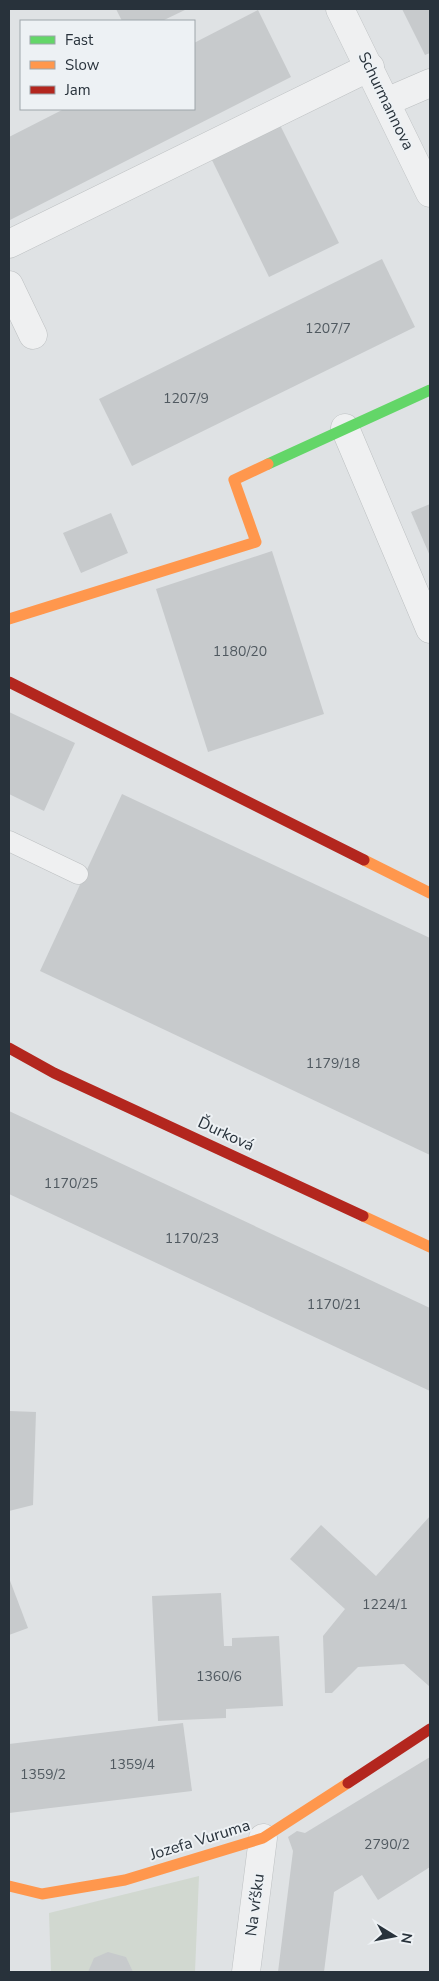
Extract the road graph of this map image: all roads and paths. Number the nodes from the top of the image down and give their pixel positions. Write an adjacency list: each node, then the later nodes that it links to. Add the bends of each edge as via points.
1 (340, 9): 2 (street, Schurmannova)
2 (370, 66): 4 (street, Schurmannova); 6 (street)
3 (430, 83): 4 (street)
4 (386, 102): 5 (street, Schurmannova)
5 (430, 193)
6 (9, 244)
7 (9, 285): 8 (street)
8 (33, 335)
9 (430, 390): 10 (street)
10 (345, 428): 11 (street, via 234,480 256,542); 12 (street)
11 (9, 619)
12 (430, 628)
13 (9, 682): 16 (street)
14 (9, 841): 15 (lane)
15 (78, 874)
16 (430, 893)
17 (9, 1048): 18 (street, Ďurková, via 54,1073)
18 (430, 1247)
19 (430, 1729): 20 (street, Jozefa Vuruma)
20 (263, 1838): 21 (street, Jozefa Vuruma, via 125,1880 42,1894); 22 (street, Na vŕšku)
21 (9, 1886)
22 (246, 1972)

